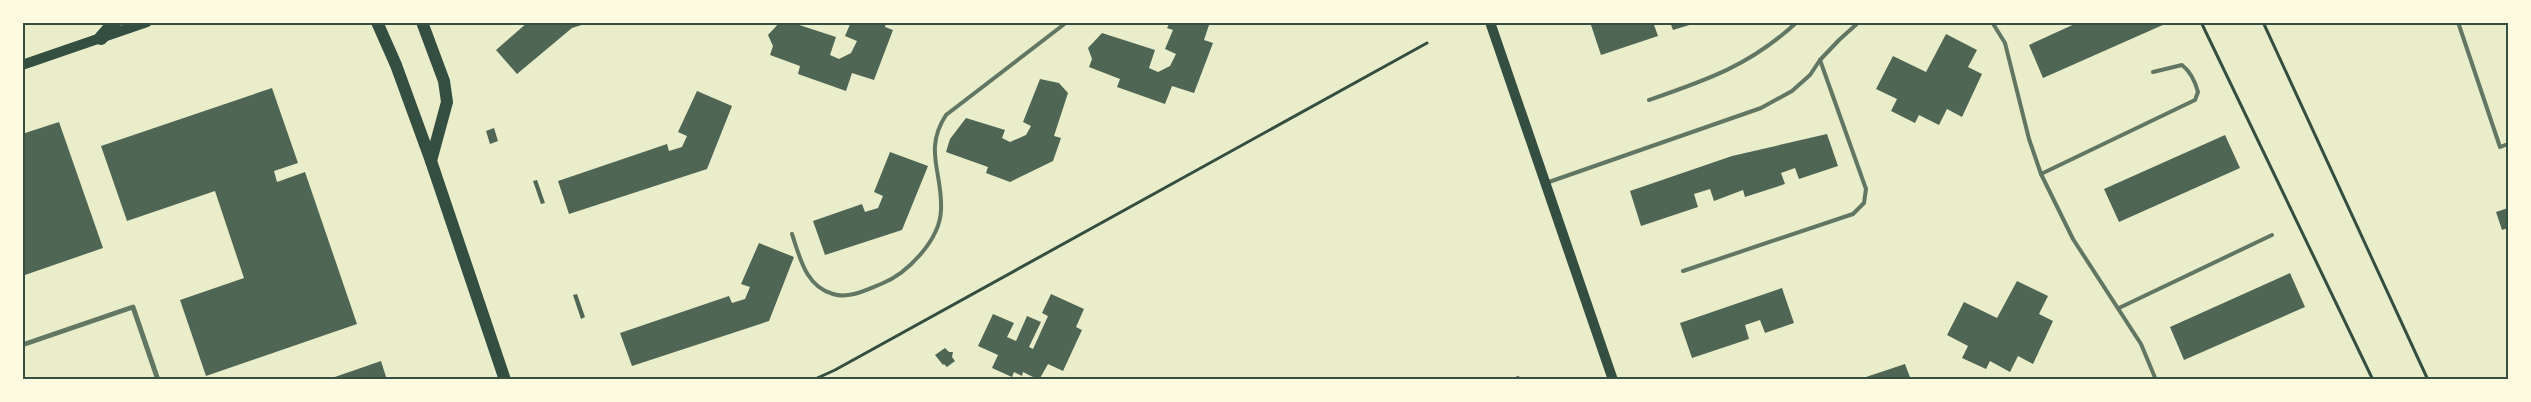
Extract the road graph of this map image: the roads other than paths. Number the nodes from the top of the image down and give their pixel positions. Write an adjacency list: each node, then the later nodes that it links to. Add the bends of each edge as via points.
1 (115, 22): 11 (highway)
2 (147, 22): 11 (main road)
3 (377, 22): 17 (main road)
4 (422, 22): 17 (main road, via 444,81 447,102)
5 (1067, 22): 20 (lane, via 946,114 938,127 934,147 941,212 934,234 904,271 865,290 847,296 834,295 818,288 809,277)
6 (1490, 22): 19 (main road)
7 (1797, 22): 15 (lane, via 1733,69)
8 (1859, 22): 12 (lane)
9 (1992, 22): 18 (lane, via 2005,43)
10 (2458, 22): 16 (lane, via 2500,147)
11 (101, 38): 13 (main road)
12 (1820, 60): 19 (lane, via 1810,76 1792,91 1761,108); 22 (lane, via 1866,189 1864,203 1853,214)
13 (22, 65)
14 (2153, 72): 18 (lane, via 2182,65 2189,70 2195,82 2198,92 2195,100)
15 (1649, 100)
16 (2508, 144)
17 (431, 161): 26 (main road)
18 (2041, 174): 23 (lane, via 2073,239)
19 (1546, 183): 27 (main road)
20 (792, 234)
21 (2272, 235): 23 (lane)
22 (1683, 271)
23 (2119, 308): 28 (lane, via 2141,344)
24 (22, 345): 25 (street, via 133,307)
25 (158, 380)
26 (505, 380)
27 (1613, 380)
28 (2156, 380)

